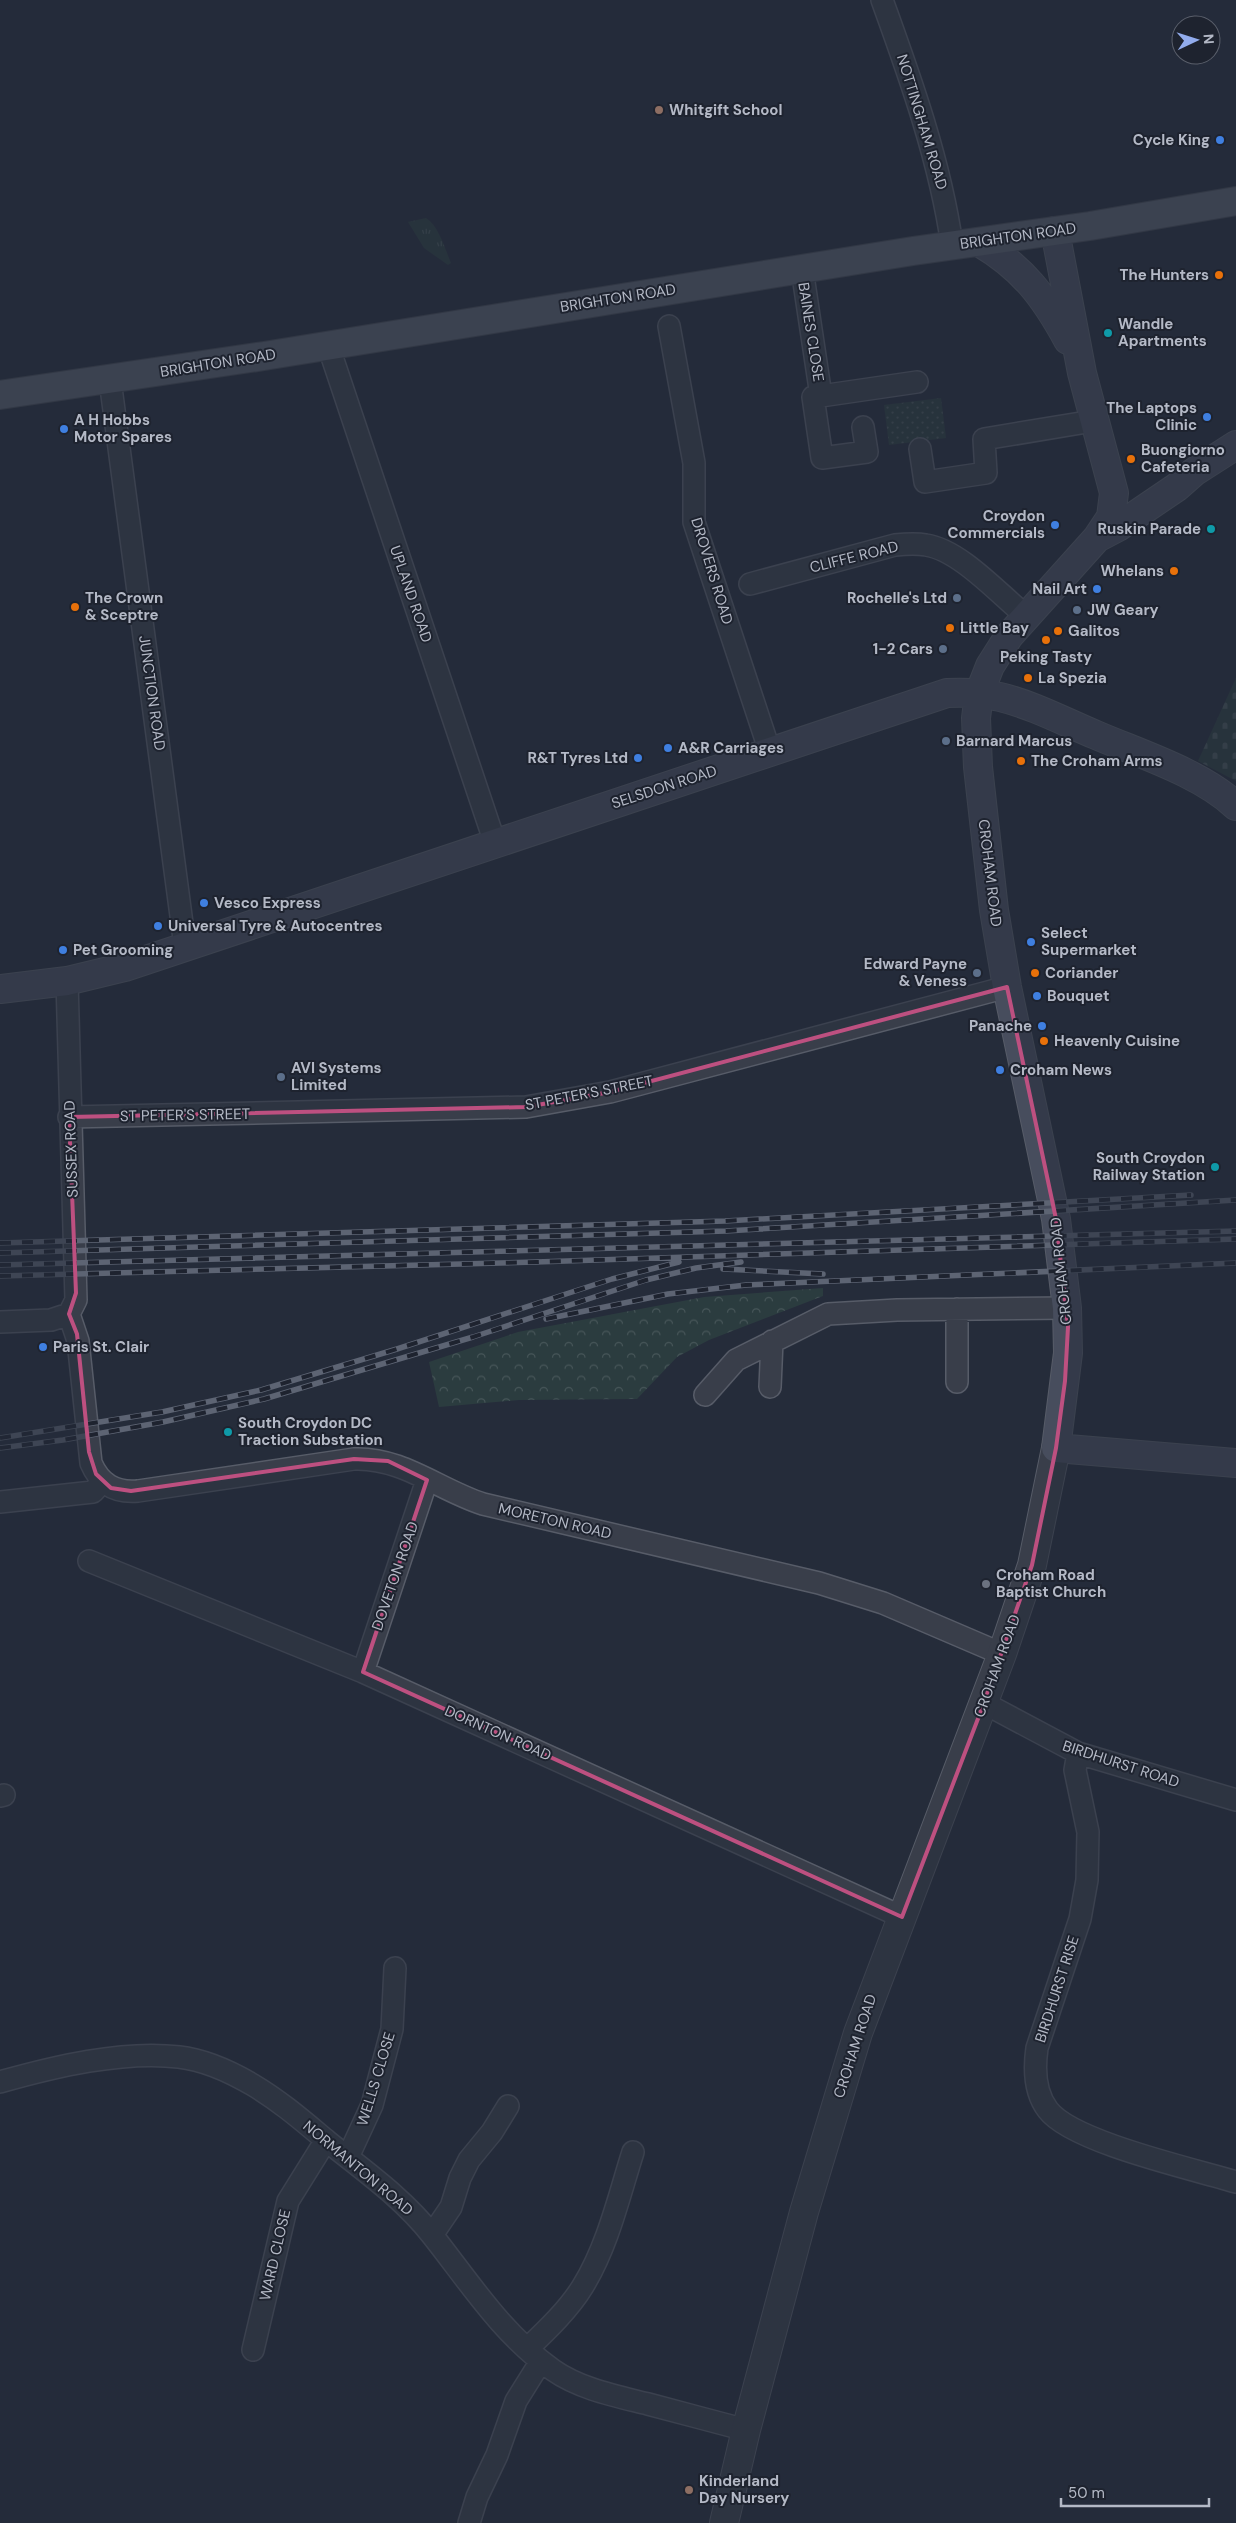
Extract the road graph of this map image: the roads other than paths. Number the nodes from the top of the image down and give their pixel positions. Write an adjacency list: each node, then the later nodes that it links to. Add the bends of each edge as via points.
1 (882, 0): 4 (street, NOTTINGHAM ROAD, via 934,156 945,201)
2 (1236, 201): 3 (main road, BRIGHTON ROAD)
3 (1055, 231): 4 (main road, BRIGHTON ROAD); 8 (main road)
4 (965, 244): 5 (main road, BRIGHTON ROAD); 8 (main road, via 1003,257 1031,282 1063,330)
5 (802, 269): 7 (main road, BRIGHTON ROAD); 12 (street, BAINES CLOSE)
6 (669, 326): 23 (street, DROVERS ROAD, via 694,462 694,522)
7 (328, 345): 9 (main road, BRIGHTON ROAD); 25 (street, UPLAND ROAD)
8 (1080, 366): 13 (main road)
9 (110, 380): 11 (main road, BRIGHTON ROAD); 26 (street, JUNCTION ROAD)
10 (917, 382): 12 (street, BAINES CLOSE)
11 (0, 395)
12 (821, 396): 14 (street, BAINES CLOSE, via 813,397 822,458 867,452)
13 (1094, 421): 16 (street, via 984,439 986,473 925,482); 18 (main road)
14 (863, 427)
15 (1236, 445): 17 (main road)
16 (920, 449)
17 (1194, 472): 18 (main road); 19 (main road, via 1177,487)
18 (1114, 502): 19 (main road, via 1111,517)
19 (1098, 538): 21 (main road)
20 (750, 584): 21 (street, CLIFFE ROAD, via 911,543 944,550)
21 (1026, 616): 22 (main road, via 999,650)
22 (979, 694): 23 (main road, SELSDON ROAD, via 939,695); 24 (main road, SELSDON ROAD, via 1011,700 1143,755 1208,786); 28 (main road, CROHAM ROAD, via 976,718 982,810)
23 (770, 752): 25 (main road, SELSDON ROAD)
24 (1236, 806)
25 (495, 843): 26 (main road, SELSDON ROAD)
26 (185, 946): 27 (main road, SELSDON ROAD, via 125,968)
27 (67, 981): 29 (main road, SELSDON ROAD); 30 (street, SUSSEX ROAD)
28 (1007, 987): 30 (street, ST PETER'S STREET, via 610,1092 526,1107); 31 (main road, CROHAM ROAD, via 1054,1210)
29 (0, 989)
30 (69, 1117): 33 (street, SUSSEX ROAD, via 76,1292)
31 (1066, 1308): 32 (street); 39 (main road, CROHAM ROAD, via 1068,1352)
32 (956, 1309): 35 (street, via 828,1314); 36 (street)
33 (69, 1314): 34 (street, via 51,1320); 42 (street, via 78,1341 89,1452 93,1467)
34 (0, 1322)
35 (772, 1341): 37 (street); 38 (street, via 736,1360)
36 (957, 1382)
37 (770, 1387)
38 (705, 1394)
39 (1056, 1448): 40 (main road); 45 (street, CROHAM ROAD, via 1032,1565)
40 (1236, 1463)
41 (419, 1476): 42 (street, MORETON ROAD, via 388,1461 354,1458 138,1491 114,1489); 45 (street, MORETON ROAD, via 455,1495 483,1504 849,1591); 46 (street, DOVETON ROAD)
42 (103, 1482): 43 (street, via 93,1492)
43 (0, 1502)
44 (89, 1561): 46 (street, DORNTON ROAD)
45 (1002, 1654): 47 (street, CROHAM ROAD)
46 (363, 1672): 50 (street, DORNTON ROAD)
47 (984, 1703): 48 (street, BIRDHURST ROAD); 50 (street, CROHAM ROAD)
48 (1078, 1753): 49 (street, BIRDHURST ROAD); 57 (street, BIRDHURST RISE, via 1076,1770 1088,1832 1087,1880 1080,1919 1038,2048 1035,2070 1039,2094 1051,2114 1080,2134)
49 (1236, 1800)
50 (902, 1917): 61 (street, CROHAM ROAD, via 858,2034 804,2212)
51 (395, 1968): 56 (street, WELLS CLOSE, via 392,2029 372,2105)
52 (0, 2082): 54 (street, NORMANTON ROAD, via 80,2063 137,2057 180,2057 203,2062 251,2084 285,2106)
53 (508, 2106): 58 (street, via 466,2165 447,2216)
54 (326, 2140): 56 (street, NORMANTON ROAD); 59 (street, WARD CLOSE, via 288,2202)
55 (633, 2152): 60 (street, via 590,2274)
56 (348, 2157): 58 (street, NORMANTON ROAD, via 401,2200)
57 (1236, 2182)
58 (432, 2235): 60 (street, NORMANTON ROAD, via 487,2306)
59 (252, 2350)
60 (534, 2355): 61 (street, NORMANTON ROAD, via 564,2377 600,2392); 62 (street)
61 (746, 2430): 63 (street, CROHAM ROAD)
62 (469, 2523)
63 (724, 2523)

